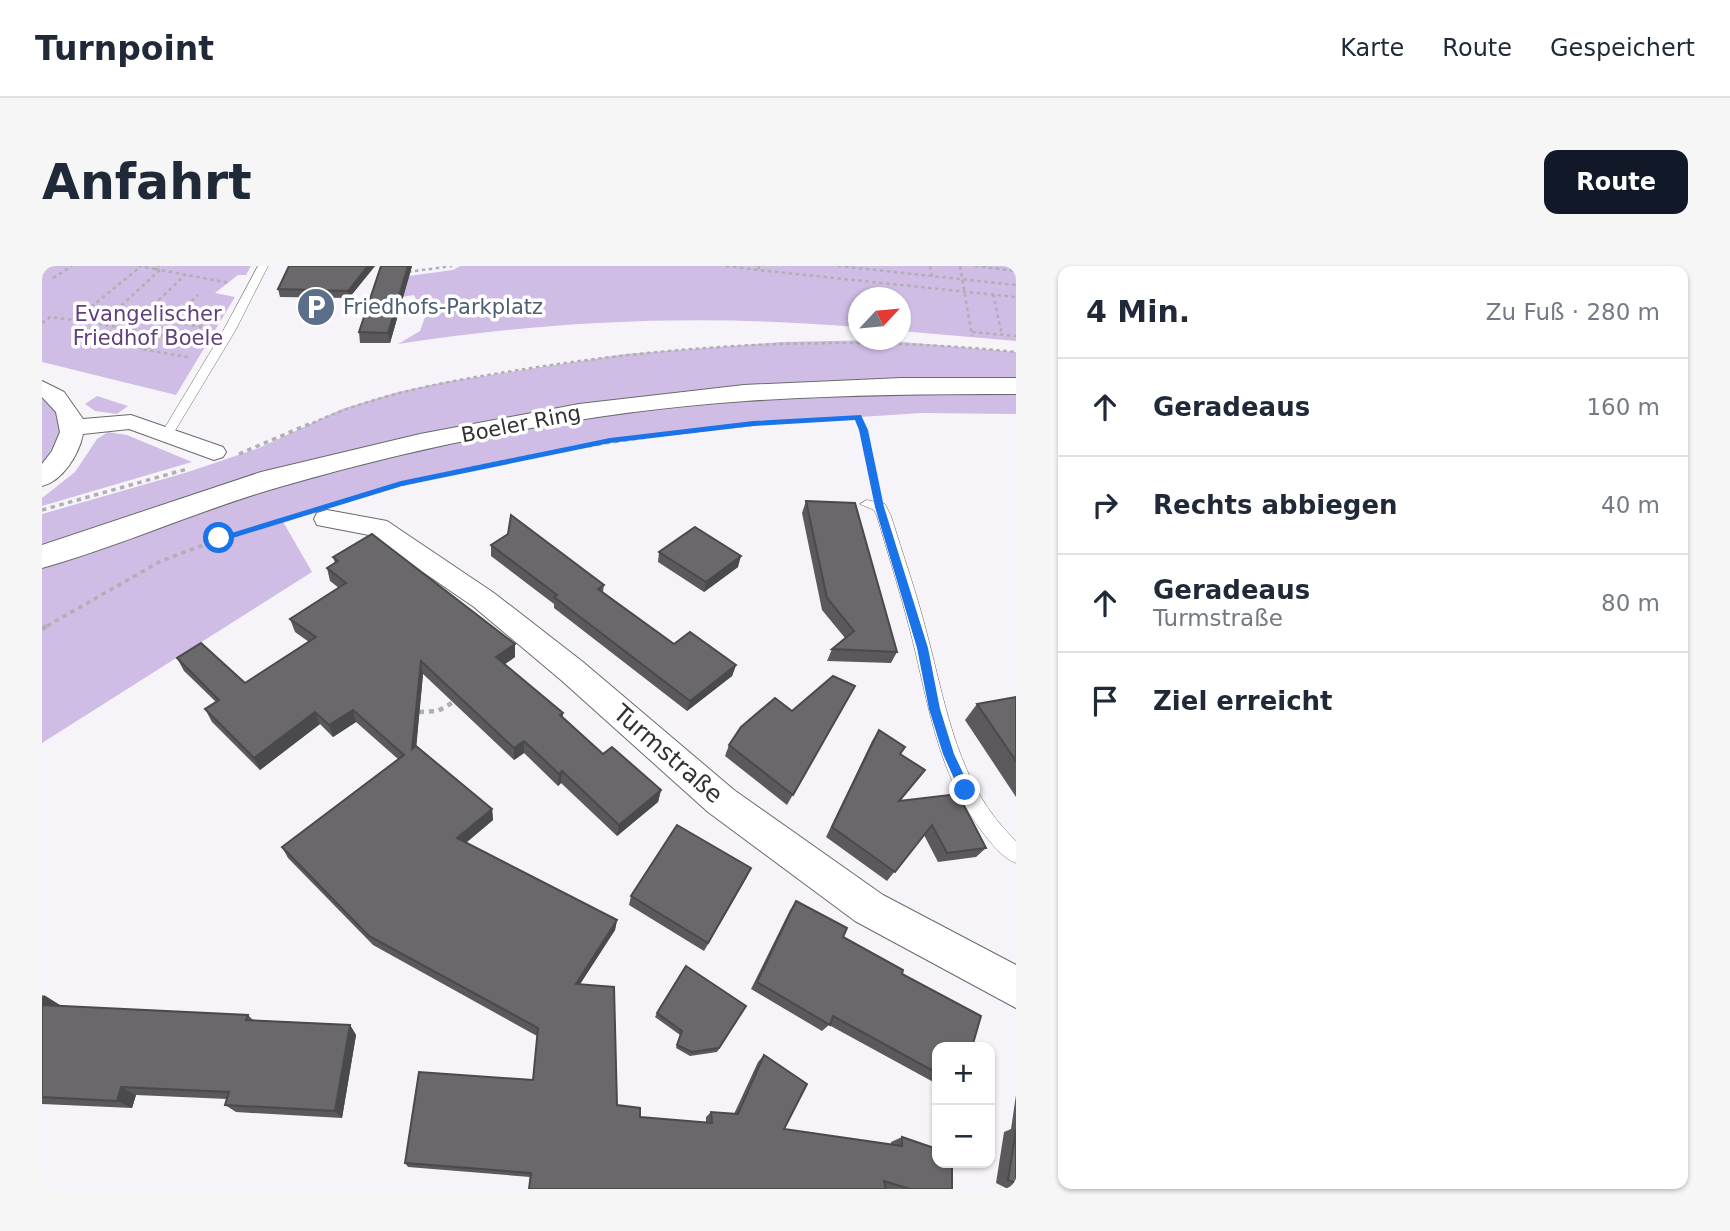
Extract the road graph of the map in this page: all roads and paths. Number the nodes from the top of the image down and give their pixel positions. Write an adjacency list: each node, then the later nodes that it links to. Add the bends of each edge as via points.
1 (50, 266): 15 (path)
2 (72, 266): 21 (path)
3 (263, 266): 24 (lane)
4 (452, 266): 17 (path)
5 (726, 266): 13 (path)
6 (838, 266): 14 (path)
7 (903, 266): 18 (path)
8 (930, 266): 20 (path)
9 (960, 266): 22 (path)
10 (975, 266): 16 (path)
11 (139, 267): 12 (path); 30 (path, via 75,320)
12 (158, 268): 19 (path); 34 (path, via 101,324)
13 (759, 268): 25 (path)
14 (872, 268): 18 (path)
15 (42, 271)
16 (1016, 271)
17 (406, 272)
18 (905, 273): 20 (path)
19 (185, 274): 24 (path); 34 (path)
20 (932, 276): 22 (path)
21 (52, 278)
22 (962, 280): 23 (path); 25 (path)
23 (1016, 285)
24 (253, 287): 46 (lane)
25 (964, 291): 26 (path); 36 (path, via 972,334)
26 (993, 294): 28 (path); 36 (path)
27 (198, 295): 31 (path)
28 (1016, 297)
29 (42, 315): 30 (path)
30 (50, 317): 32 (path)
31 (170, 322): 33 (path); 35 (path)
32 (42, 323)
33 (209, 328)
34 (128, 330): 35 (path)
35 (156, 335): 38 (path); 40 (path, via 140,349)
36 (1002, 335): 37 (path)
37 (1016, 337)
38 (198, 343)
39 (1016, 352): 47 (path, via 877,340 782,342 612,356 398,392 341,410 291,435)
40 (190, 358)
41 (1016, 386): 53 (main road, Boeler Ring, via 744,393 579,412 420,443 272,479)
42 (42, 388): 45 (street, via 50,390 69,411)
43 (870, 416): 44 (path)
44 (858, 417): 50 (path, via 864,430); 52 (path, via 610,441 401,484)
45 (74, 428): 46 (street, via 131,422); 49 (street, via 65,453)
46 (167, 433): 47 (street)
47 (225, 453)
48 (194, 467): 51 (path)
49 (42, 478)
50 (873, 505): 57 (lane, via 922,648 949,754 990,828)
51 (42, 510)
52 (326, 511): 54 (path, via 219,538 161,561); 58 (street, Turmstraße, via 377,527 484,600 721,801 869,908)
53 (42, 557)
54 (42, 629)
55 (459, 699): 56 (path, via 438,711)
56 (419, 712)
57 (1016, 854)
58 (1016, 986)

